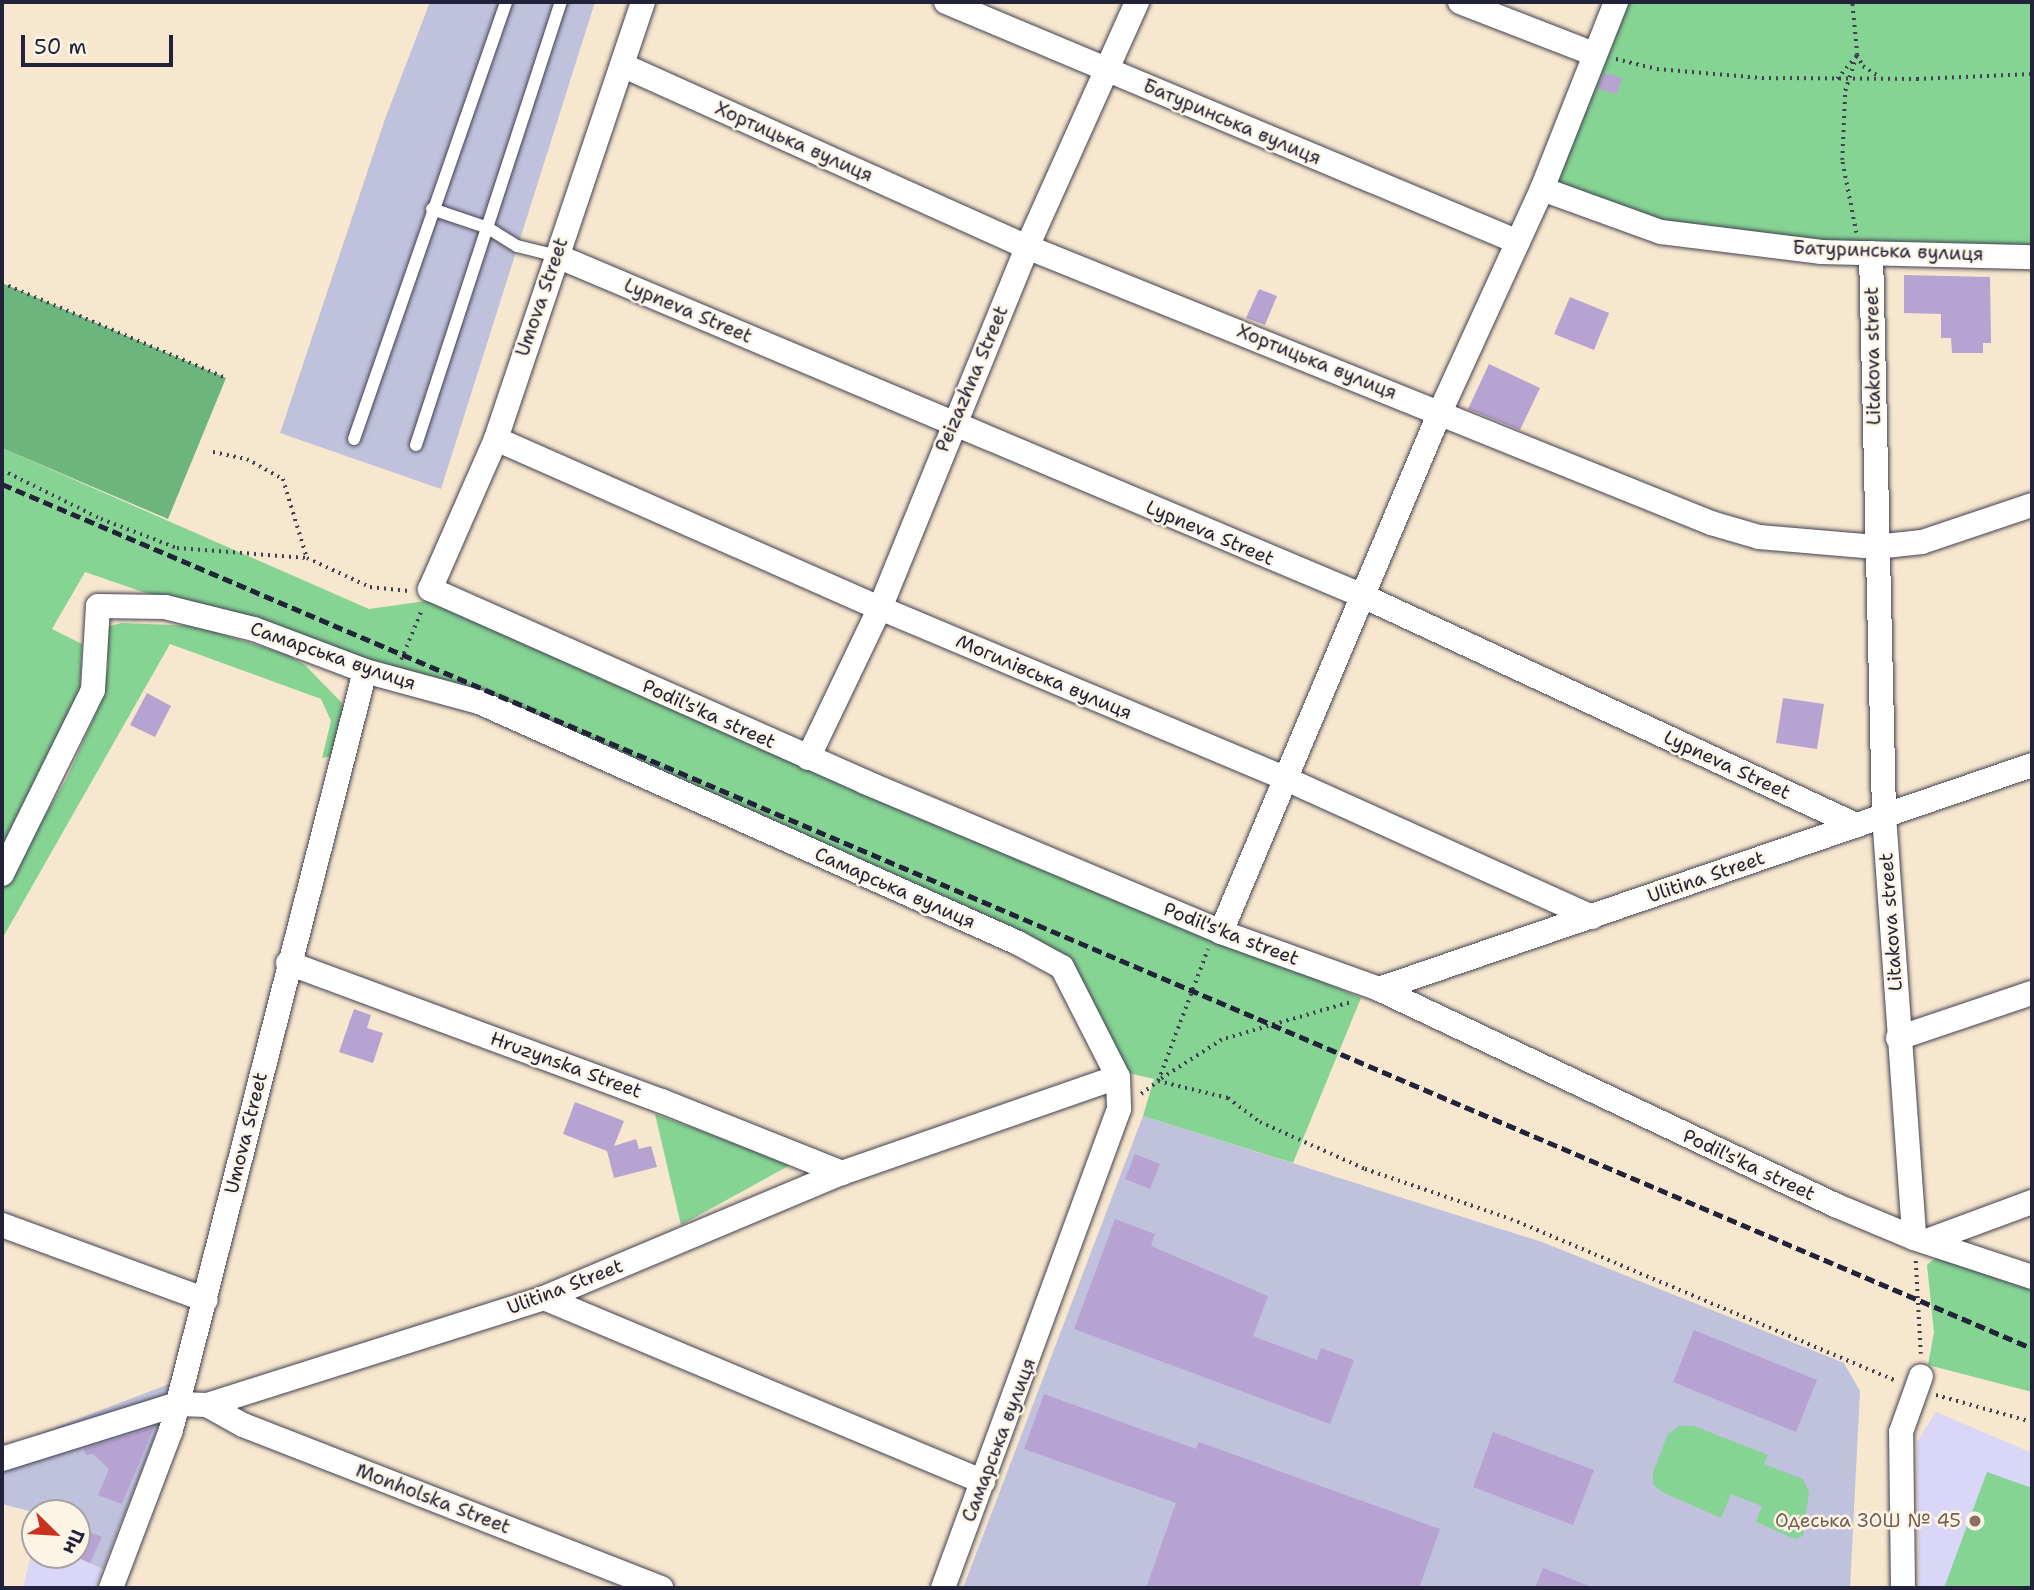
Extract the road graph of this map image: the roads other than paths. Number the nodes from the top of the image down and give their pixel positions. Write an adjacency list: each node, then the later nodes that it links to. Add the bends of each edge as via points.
1 (506, 2): 12 (lane)
2 (561, 2): 13 (lane)
3 (643, 2): 9 (street, Umova Street)
4 (946, 2): 10 (street, Батуринська вулиця)
5 (1138, 2): 10 (street, Peizazhna Street)
6 (1460, 2): 8 (street)
7 (1616, 2): 8 (street)
8 (1594, 54): 11 (street)
9 (622, 65): 15 (street, Хортицька вулиця); 17 (street, Umova Street)
10 (1109, 70): 14 (street, Батуринська вулиця); 15 (street, Peizazhna Street)
11 (1542, 189): 14 (street); 16 (street, Батуринська вулиця, via 1661,232)
12 (432, 209): 13 (lane); 21 (lane)
13 (488, 228): 17 (lane, via 517,246); 23 (lane)
14 (1518, 242): 19 (street)
15 (1027, 247): 19 (street, Хортицька вулиця); 20 (street, Peizazhna Street)
16 (1865, 252): 18 (street, Батуринська вулиця); 25 (street, Litakova street)
17 (557, 256): 20 (street, Lypneva Street); 22 (street, Umova Street)
18 (2032, 257)
19 (1440, 412): 25 (street, Хортицька вулиця, via 1711,523 1759,537); 27 (street)
20 (953, 423): 27 (street, Lypneva Street); 28 (street, Peizazhna Street)
21 (354, 439)
22 (496, 439): 26 (street, Umova Street); 28 (street, Могилівська вулиця)
23 (416, 445)
24 (2032, 505): 25 (street, Хортицька вулиця, via 1922,542)
25 (1876, 547): 33 (street, Litakova street)
26 (430, 589): 30 (street, Podil's'ka street)
27 (1363, 596): 32 (street); 34 (street, Lypneva Street)
28 (880, 608): 30 (street, Peizazhna Street); 32 (street, Могилівська вулиця)
29 (365, 671): 35 (street, Самарська вулиця, via 254,629 165,607 98,606 93,691); 38 (street, Umova Street); 42 (street, Самарська вулиця, via 479,702 1018,943 1062,967)
30 (808, 758): 37 (street, Podil's'ka street)
31 (2032, 765): 33 (street, Ulitina Street)
32 (1284, 778): 36 (street, Могилівська вулиця); 37 (street)
33 (1884, 815): 34 (street, Ulitina Street); 41 (street, Litakova street)
34 (1856, 825): 36 (street, Ulitina Street)
35 (2, 874)
36 (1592, 917): 39 (street, Ulitina Street)
37 (1221, 932): 39 (street, Podil's'ka street)
38 (288, 963): 43 (street, Hruzynska Street, via 662,1101); 49 (street, Umova Street)
39 (1379, 989): 46 (street, Podil's'ka street, via 1835,1205)
40 (2032, 993): 41 (street)
41 (1898, 1038): 46 (street, Litakova street)
42 (1118, 1077): 43 (street, Ulitina Street); 54 (street, Самарська вулиця, via 1119,1109)
43 (842, 1173): 48 (street, Ulitina Street)
44 (2032, 1202): 46 (street)
45 (2, 1226): 49 (street)
46 (1922, 1239): 47 (street, Podil's'ka street)
47 (2032, 1277)
48 (544, 1298): 52 (street, Ulitina Street); 54 (street)
49 (206, 1300): 51 (street, Umova Street)
50 (1918, 1382): 58 (street, via 1901,1432)
51 (178, 1404): 52 (street, Ulitina Street); 53 (street, Ulitina Street); 55 (street, Umova Street, via 160,1469)
52 (207, 1405): 56 (street, Monholska Street, via 243,1425)
53 (2, 1459)
54 (983, 1482): 57 (street, Самарська вулиця)
55 (111, 1588)
56 (661, 1588)
57 (943, 1588)
58 (1903, 1588)

